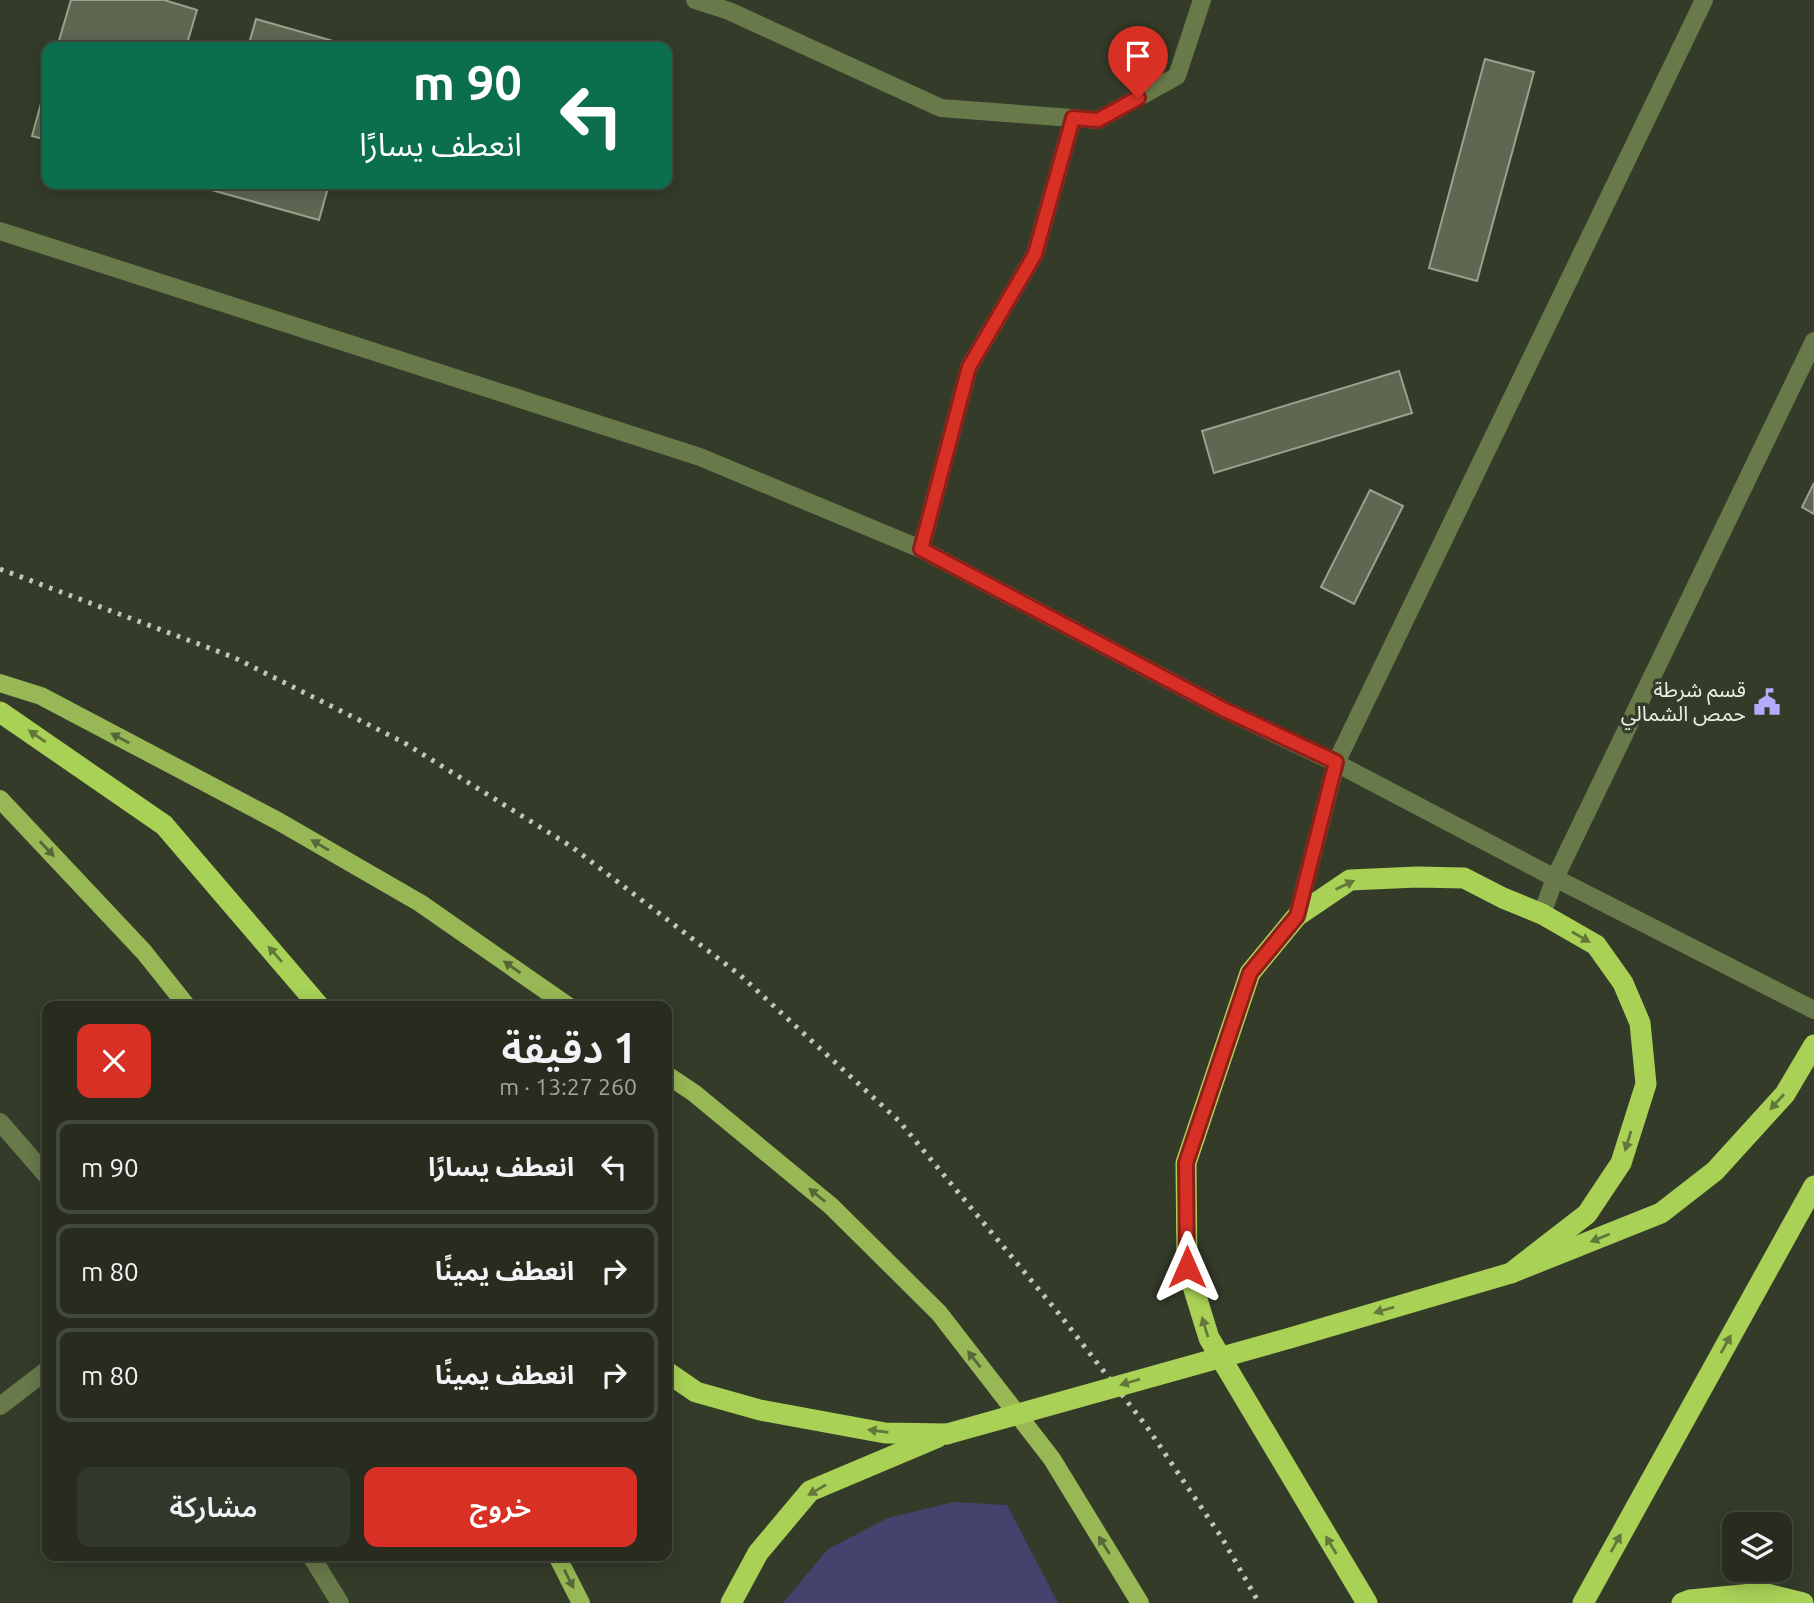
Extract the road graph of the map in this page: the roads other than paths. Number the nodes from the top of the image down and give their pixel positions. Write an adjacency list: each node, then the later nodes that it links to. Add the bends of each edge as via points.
1 (695, 0): 4 (street, via 729,11 941,108)
2 (1202, 0): 4 (street, via 1177,76 1098,120)
3 (1704, 0): 10 (street)
4 (1073, 118): 7 (street, via 1035,254 969,367)
5 (0, 231): 7 (street, via 700,457)
6 (1814, 341): 12 (street)
7 (921, 549): 10 (street, via 1223,709)
8 (0, 683): 17 (main road, one-way to 8, via 420,903 278,821 41,696)
9 (0, 712): 16 (highway, one-way to 9, via 163,825)
10 (1336, 762): 12 (street); 14 (street)
11 (0, 799): 15 (main road, one-way to 15, via 144,952)
12 (1555, 878): 13 (street); 18 (street)
13 (1542, 914): 14 (highway, one-way to 13, via 1350,880 1417,877 1464,878); 24 (highway, one-way to 24, via 1596,945 1623,983 1640,1023 1646,1084 1621,1163 1587,1214)
14 (1297, 916): 35 (highway, one-way to 14, via 1209,1338 1187,1267 1186,1163 1250,973)
15 (183, 1001)
16 (315, 1001)
17 (561, 1001)
18 (1814, 1010)
19 (1814, 1045): 24 (highway, one-way to 24, via 1785,1094 1715,1171 1661,1213)
20 (672, 1078): 34 (main road, one-way to 20, via 1052,1459 939,1313 831,1206)
21 (0, 1122): 22 (street)
22 (42, 1170)
23 (1814, 1186): 36 (highway, one-way to 23)
24 (1511, 1273): 28 (highway, one-way to 28, bridge)
25 (42, 1374): 27 (street)
26 (672, 1375): 28 (highway, one-way to 26, via 885,1433 761,1410 696,1392)
27 (0, 1406)
28 (947, 1434): 33 (highway, one-way to 33, via 810,1491 758,1553)
29 (314, 1561): 31 (street)
30 (560, 1561): 32 (main road, one-way to 32)
31 (340, 1603)
32 (581, 1603)
33 (731, 1603)
34 (1140, 1603)
35 (1367, 1603)
36 (1583, 1603)
37 (1682, 1603): 38 (highway, via 1763,1594)
38 (1802, 1603)

